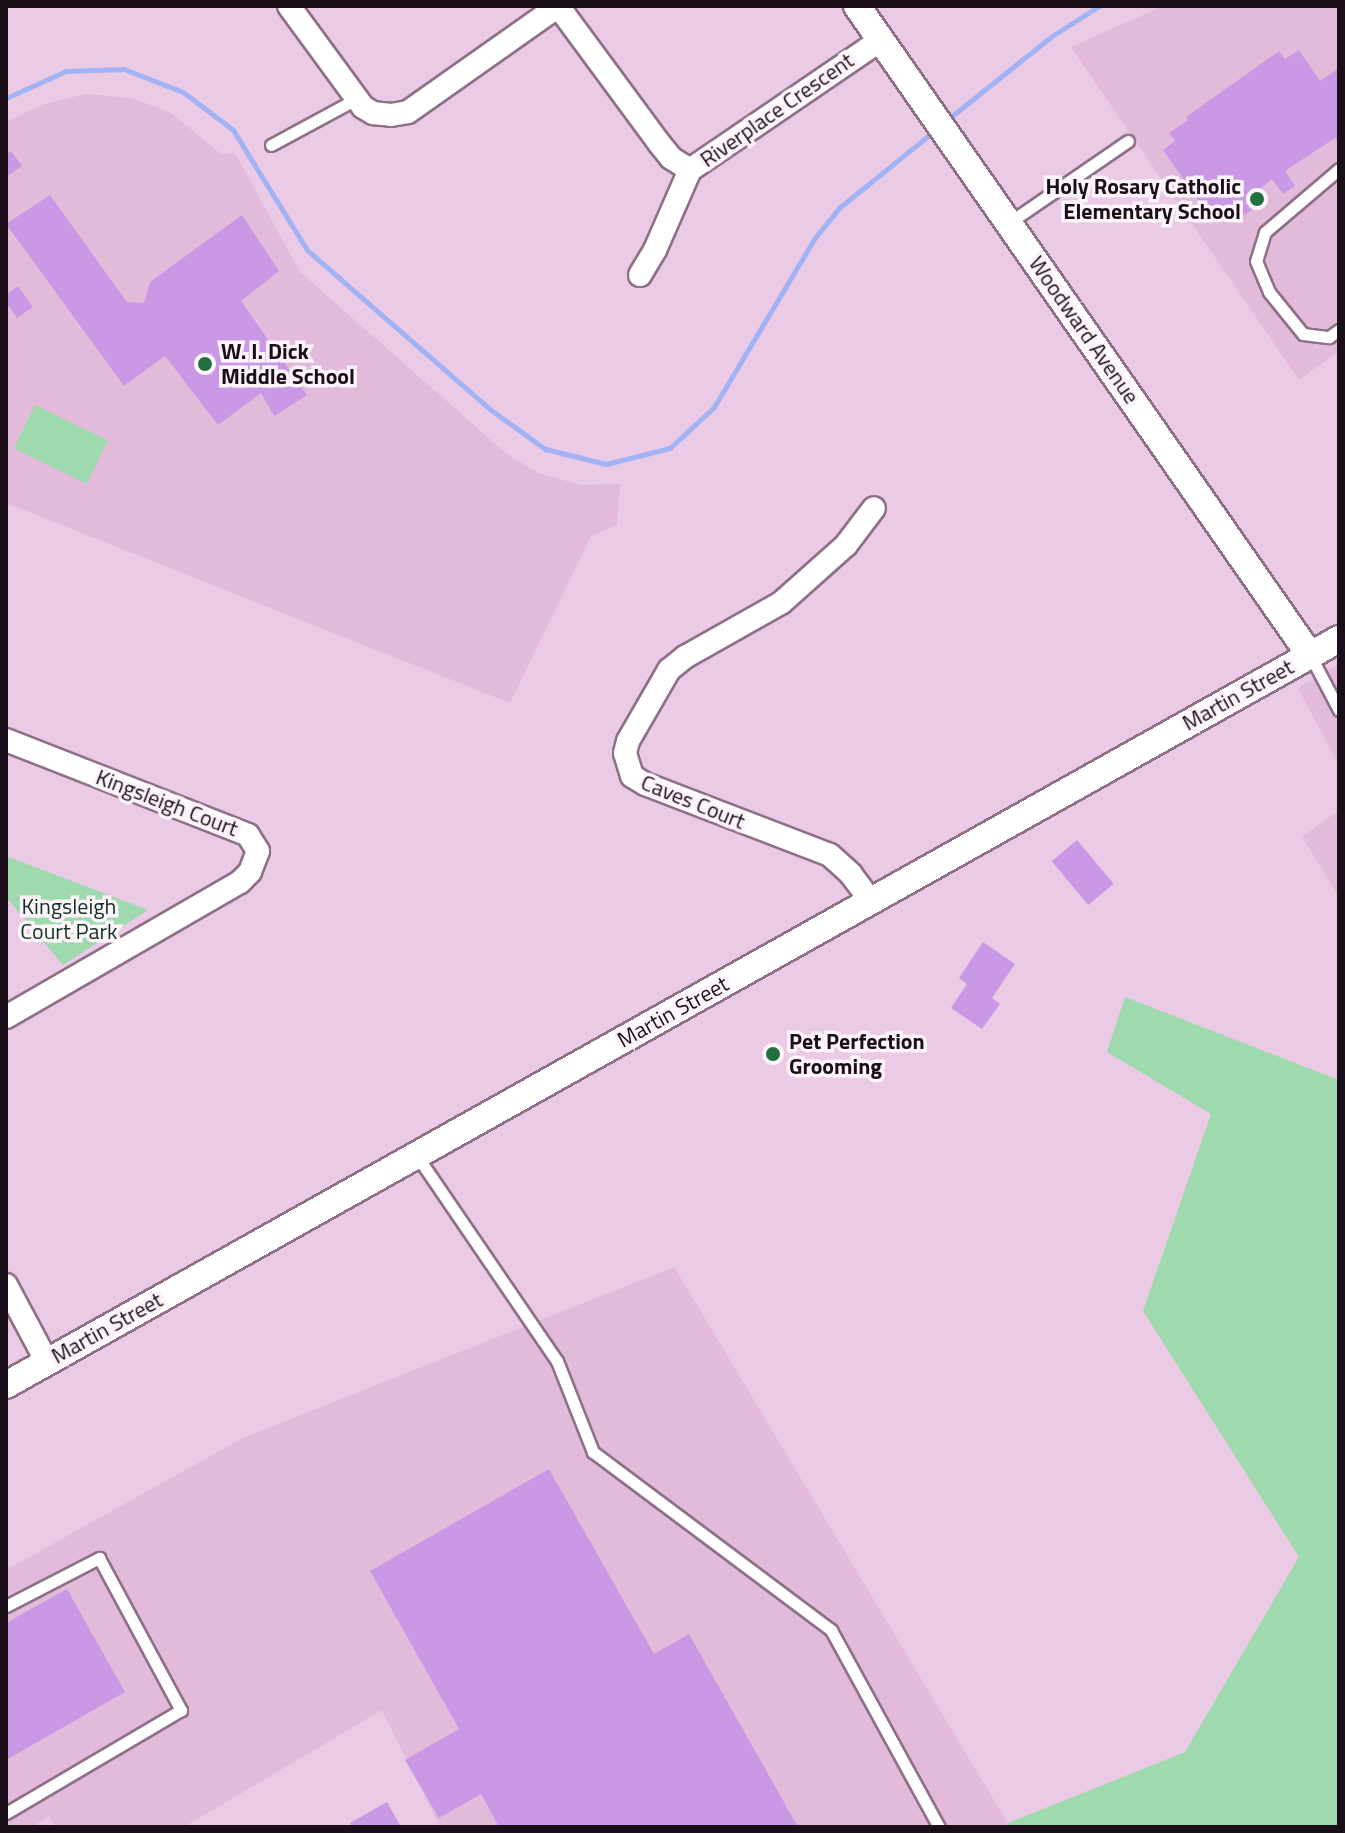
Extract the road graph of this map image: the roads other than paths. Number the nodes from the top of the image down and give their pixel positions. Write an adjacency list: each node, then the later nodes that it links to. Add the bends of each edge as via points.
1 (289, 6): 5 (street)
2 (558, 6): 5 (street, via 408,112 373,113); 9 (street, via 671,158)
3 (857, 6): 4 (street, Woodward Avenue)
4 (882, 39): 9 (street, Riverplace Crescent); 10 (street, Woodward Avenue)
5 (356, 99): 7 (lane)
6 (1128, 141): 10 (lane)
7 (271, 145)
8 (1339, 169): 12 (lane, via 1265,232 1256,261 1269,292 1303,334 1329,337)
9 (690, 170): 11 (street, Riverplace Crescent)
10 (1010, 222): 15 (street, Woodward Avenue)
11 (640, 275)
12 (1339, 330)
13 (874, 508): 18 (street, Caves Court, via 846,545 781,603 669,670 625,753 632,776 645,784 830,855)
14 (1339, 639): 15 (street, Martin Street)
15 (1310, 655): 16 (lane); 18 (street, Martin Street)
16 (1339, 710)
17 (6, 740): 19 (street, Kingsleigh Court, via 248,835 258,851 240,882)
18 (871, 901): 20 (street, Martin Street)
19 (6, 1017)
20 (417, 1156): 22 (street, Martin Street); 26 (lane, via 557,1361 593,1452 831,1630)
21 (6, 1285): 22 (street)
22 (47, 1362): 23 (street, Martin Street)
23 (6, 1385)
24 (6, 1606): 25 (lane, via 99,1558 181,1710)
25 (6, 1813)
26 (939, 1827)

